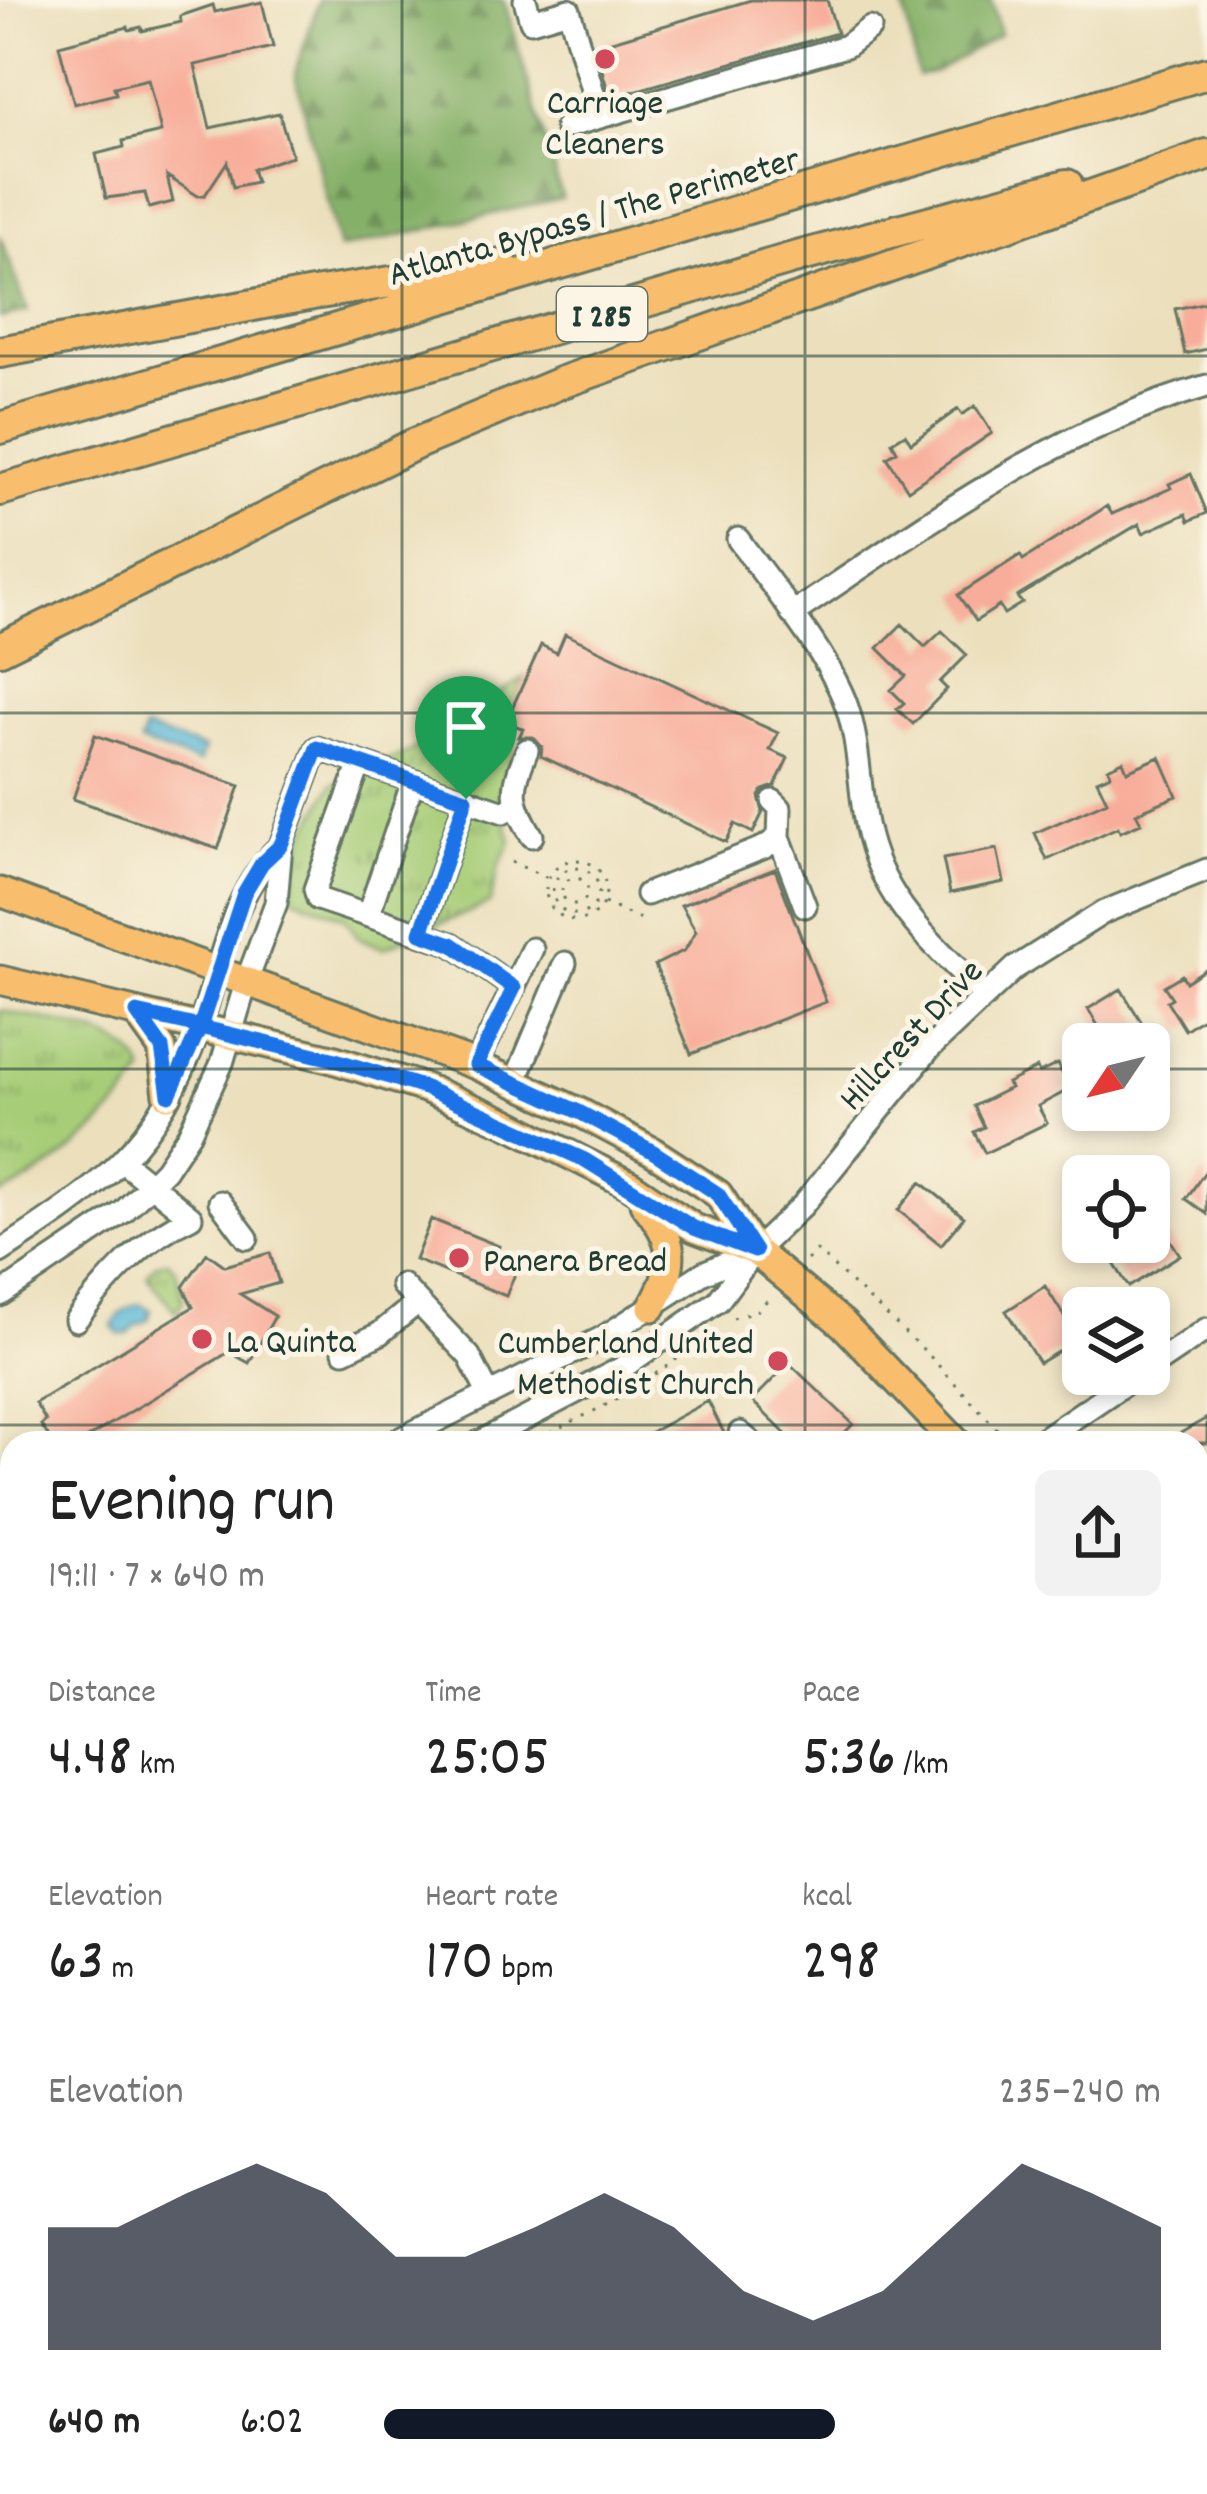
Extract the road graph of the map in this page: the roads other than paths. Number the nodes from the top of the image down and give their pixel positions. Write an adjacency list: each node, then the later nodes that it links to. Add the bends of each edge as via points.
1 (525, 0): 4 (street, via 531,20 569,10)
2 (870, 28): 4 (street, via 846,46)
3 (1207, 73): 7 (highway, Atlanta Bypass / The Perimeter / I 285)
4 (600, 116): 5 (street)
5 (566, 127)
6 (1207, 152): 11 (highway, I 285, via 790,259); 14 (highway, via 560,383 415,444)
7 (617, 248): 8 (highway); 10 (highway, Atlanta Bypass / The Perimeter / I 285)
8 (0, 352)
9 (1207, 386): 13 (street, via 1144,404 1005,474)
10 (0, 428)
11 (0, 490)
12 (737, 538): 13 (street)
13 (792, 614): 38 (street, via 843,695 867,827 891,896)
14 (0, 649)
15 (527, 750): 20 (street, via 512,786)
16 (360, 763): 17 (street); 23 (street, via 317,748); 30 (street, via 315,889 318,899)
17 (413, 781): 18 (street); 30 (street)
18 (466, 799): 20 (street, via 504,812); 31 (street)
19 (773, 801): 22 (street)
20 (515, 805): 21 (street)
21 (532, 836)
22 (779, 837): 27 (street); 29 (street)
23 (281, 845): 26 (street); 28 (street)
24 (1207, 870): 38 (street, Hillcrest Drive, via 1076,927)
25 (0, 892): 34 (main road)
26 (244, 893): 28 (street); 34 (street)
27 (647, 894)
28 (276, 903): 36 (street)
29 (805, 906)
30 (368, 916): 31 (street)
31 (421, 933): 37 (street, via 452,944)
32 (532, 949): 37 (street)
33 (566, 963): 43 (street)
34 (216, 970): 36 (main road); 40 (street)
35 (0, 980): 39 (main road)
36 (247, 980): 41 (street); 42 (main road)
37 (514, 988): 42 (street)
38 (983, 994): 50 (street, Hillcrest Drive)
39 (137, 1013): 40 (main road); 44 (main road, via 162,1048)
40 (200, 1027): 41 (main road); 44 (street)
41 (231, 1034): 46 (street, via 200,1114); 47 (main road, via 425,1088)
42 (476, 1065): 43 (main road)
43 (515, 1082): 50 (main road, via 718,1194)
44 (169, 1095): 45 (street)
45 (123, 1162): 46 (street); 51 (street)
46 (152, 1184): 52 (street, via 101,1229); 54 (street, via 191,1216 164,1229)
47 (630, 1185): 50 (main road, via 694,1228); 53 (main road, via 671,1247)
48 (220, 1202): 49 (street)
49 (247, 1238)
50 (755, 1251): 53 (street); 61 (street, via 718,1301 684,1328); 62 (main road, via 870,1350)
51 (0, 1252)
52 (0, 1295)
53 (652, 1306): 58 (street)
54 (76, 1319)
55 (1207, 1330): 57 (street)
56 (344, 1351): 58 (street, via 380,1334 410,1294 470,1356)
57 (1170, 1354)
58 (489, 1394): 60 (street)
59 (1108, 1395): 63 (street)
60 (416, 1431)
61 (501, 1431)
62 (946, 1431)
63 (1055, 1431)

